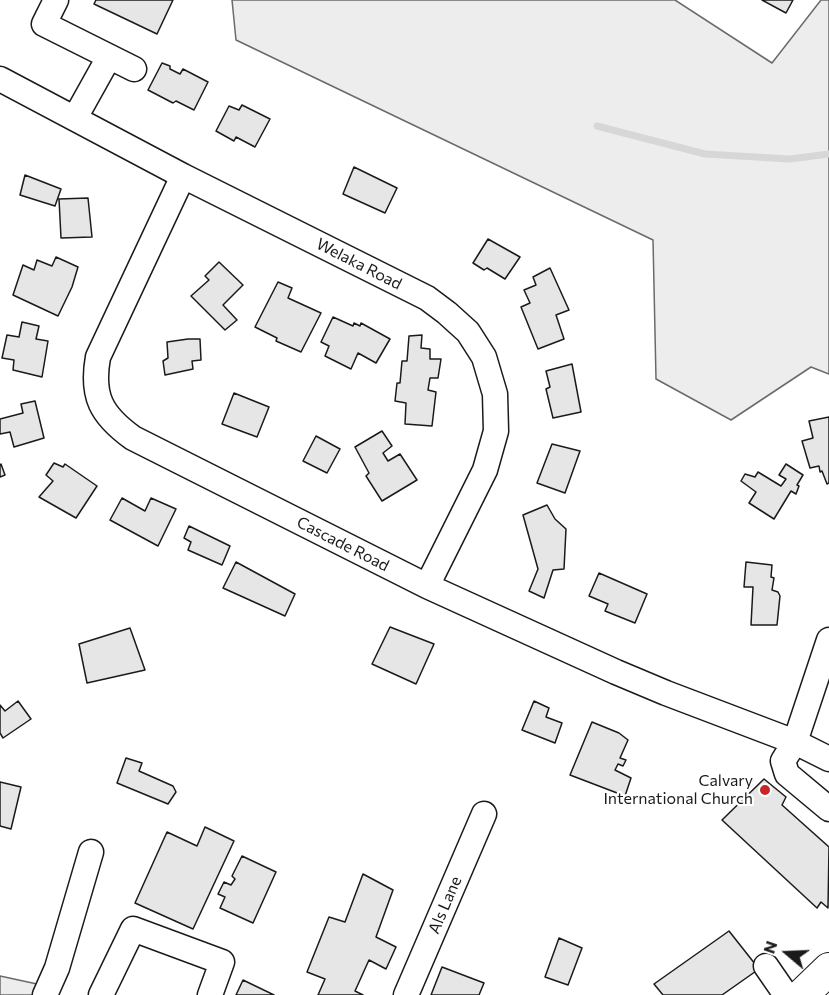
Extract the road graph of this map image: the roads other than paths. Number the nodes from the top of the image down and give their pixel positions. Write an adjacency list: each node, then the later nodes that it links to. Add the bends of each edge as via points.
1 (56, 0): 2 (street, via 44,24)
2 (109, 57): 3 (street); 5 (street)
3 (134, 69)
4 (0, 79): 5 (street, Welaka Road)
5 (75, 118): 6 (street, Welaka Road)
6 (183, 176): 7 (street, Welaka Road, via 427,298 468,332 484,357 495,394 496,431 485,470); 7 (street, Cascade Road, via 98,357 96,394 105,414 132,438)
7 (427, 586): 9 (street, Cascade Road, via 656,689)
8 (829, 640): 9 (street)
9 (795, 742): 10 (street, Cascade Road); 11 (street, via 783,761 788,774)
10 (829, 759)
11 (829, 809)
12 (484, 814): 19 (street, Als Lane)
13 (92, 852): 16 (street)
14 (766, 966): 20 (street)
15 (829, 969): 21 (main road)
16 (45, 995)
17 (101, 995): 18 (street, via 134,929 222,962)
18 (210, 995)
19 (406, 995)
20 (786, 995)
21 (802, 995)

